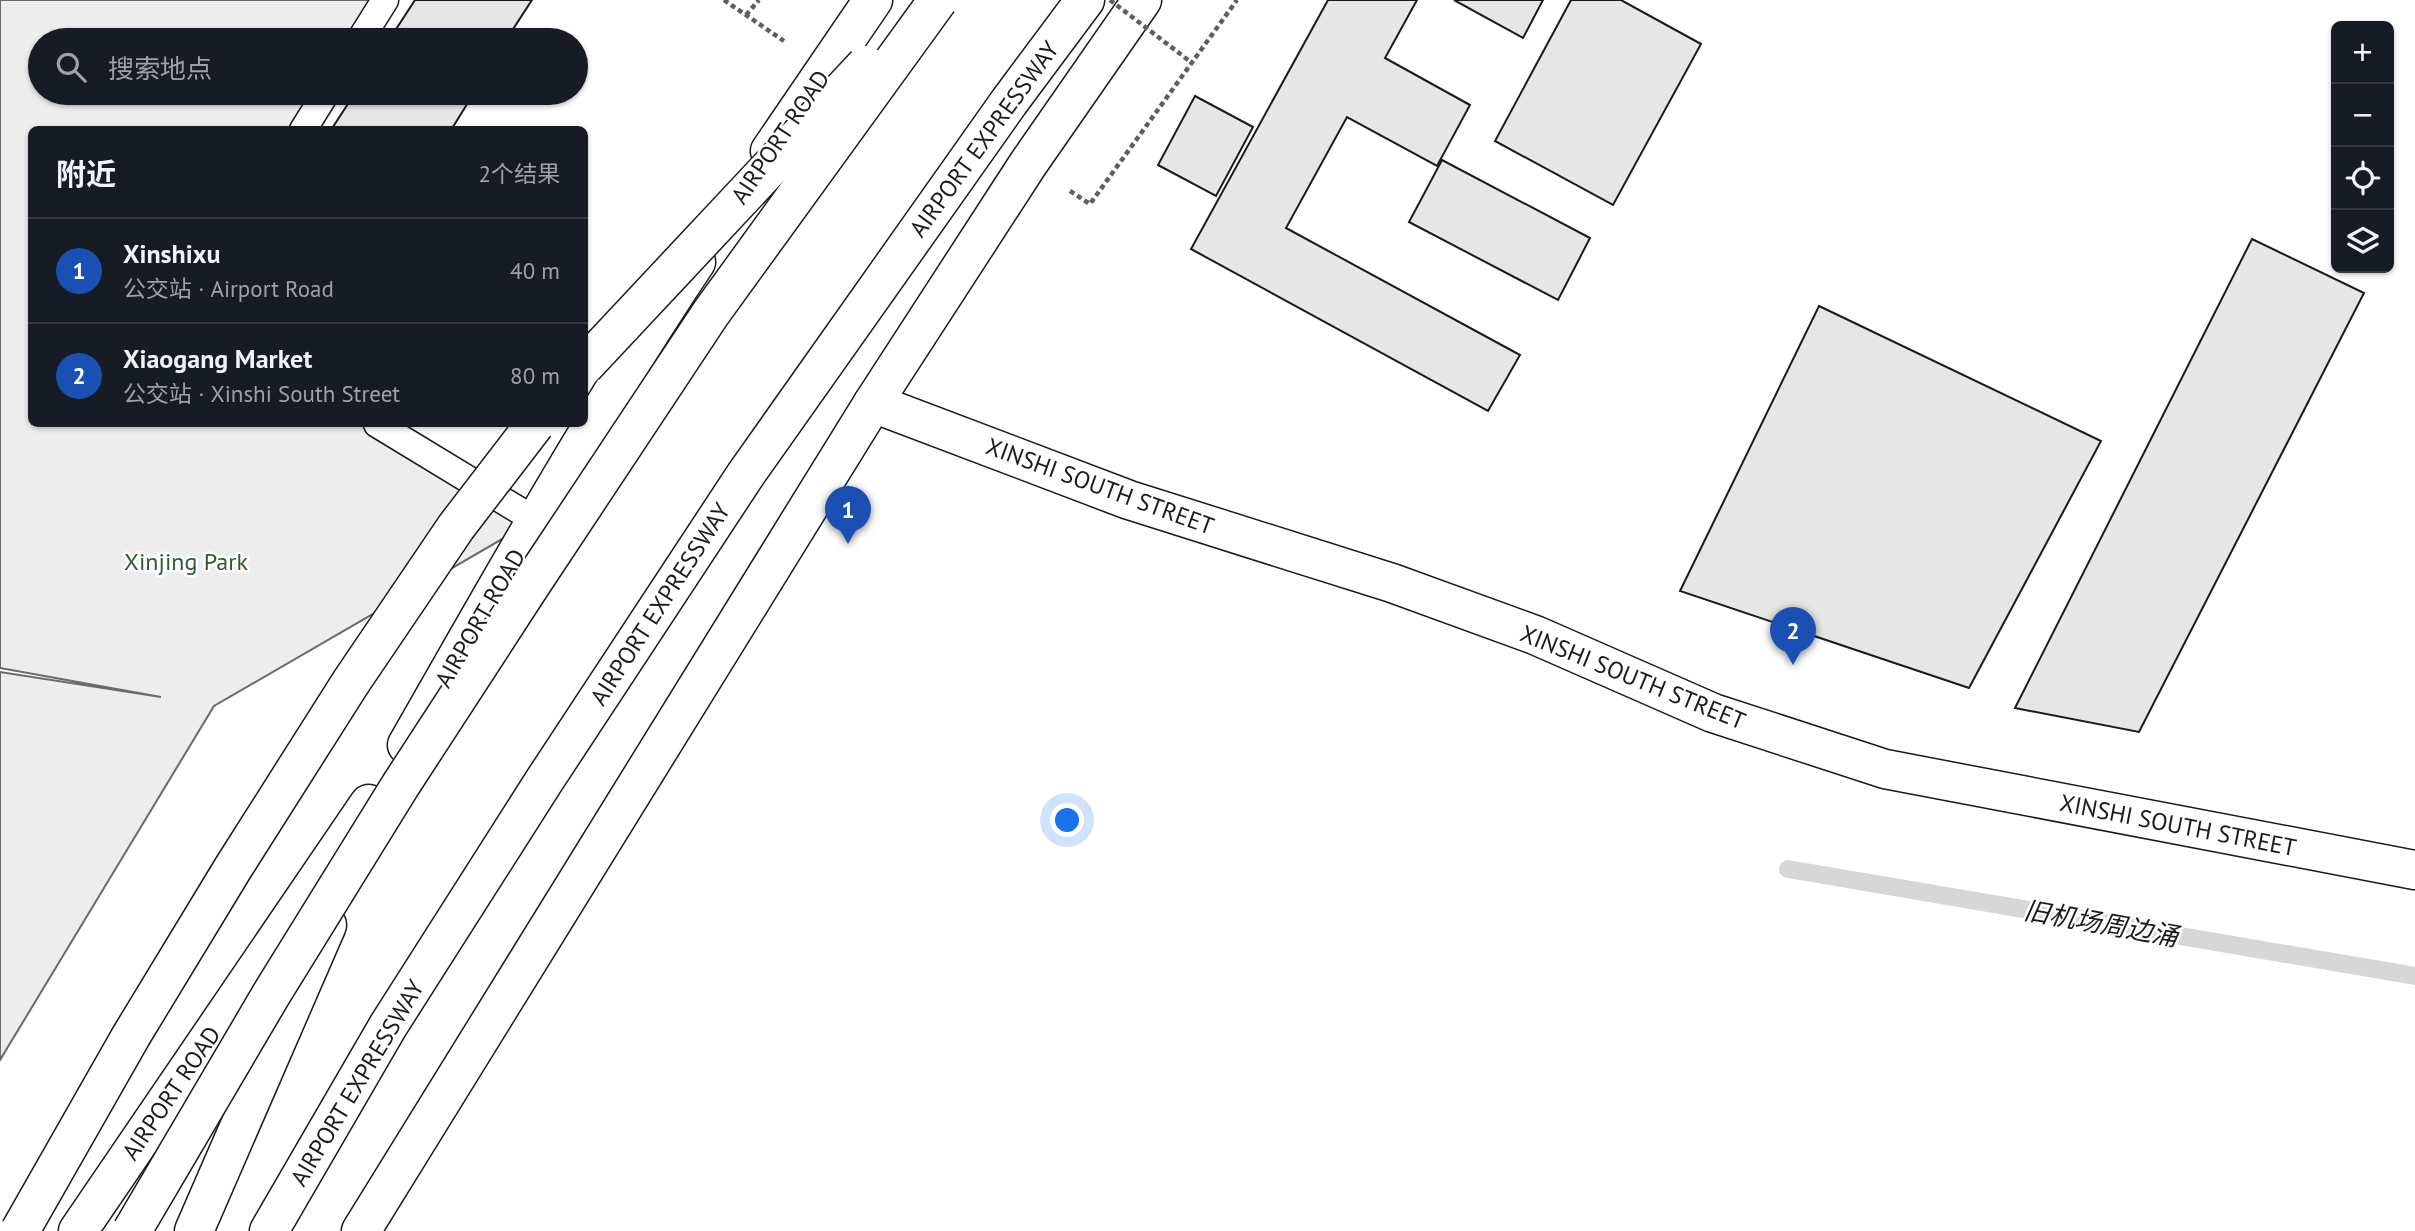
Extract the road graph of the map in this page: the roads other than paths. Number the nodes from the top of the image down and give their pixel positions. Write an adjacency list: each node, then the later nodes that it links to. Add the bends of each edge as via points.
1 (386, 0): 7 (lane)
2 (873, 0): 14 (main road, AIRPORT ROAD, via 667,306)
3 (928, 0): 10 (main road, bridge)
4 (938, 0): 19 (main road, bridge, via 711,313 530,586 272,993)
5 (1085, 0): 21 (main road, AIRPORT EXPRESSWAY, via 746,474 388,1027)
6 (1142, 0): 11 (main road, via 1028,164)
7 (368, 28)
8 (319, 105): 9 (lane)
9 (305, 126)
10 (588, 362)
11 (873, 403): 16 (main road, XINSHI SOUTH STREET, via 1129,500 1392,583 1535,635 1713,713 1885,769); 22 (main road)
12 (381, 427): 14 (lane)
13 (533, 427): 17 (main road, bridge, via 456,527 351,682 233,868)
14 (535, 520): 15 (main road, AIRPORT ROAD)
15 (398, 761): 18 (main road, AIRPORT ROAD); 20 (main road)
16 (2415, 870)
17 (20, 1231)
18 (78, 1231)
19 (132, 1231)
20 (194, 1231)
21 (269, 1231)
22 (361, 1231)

